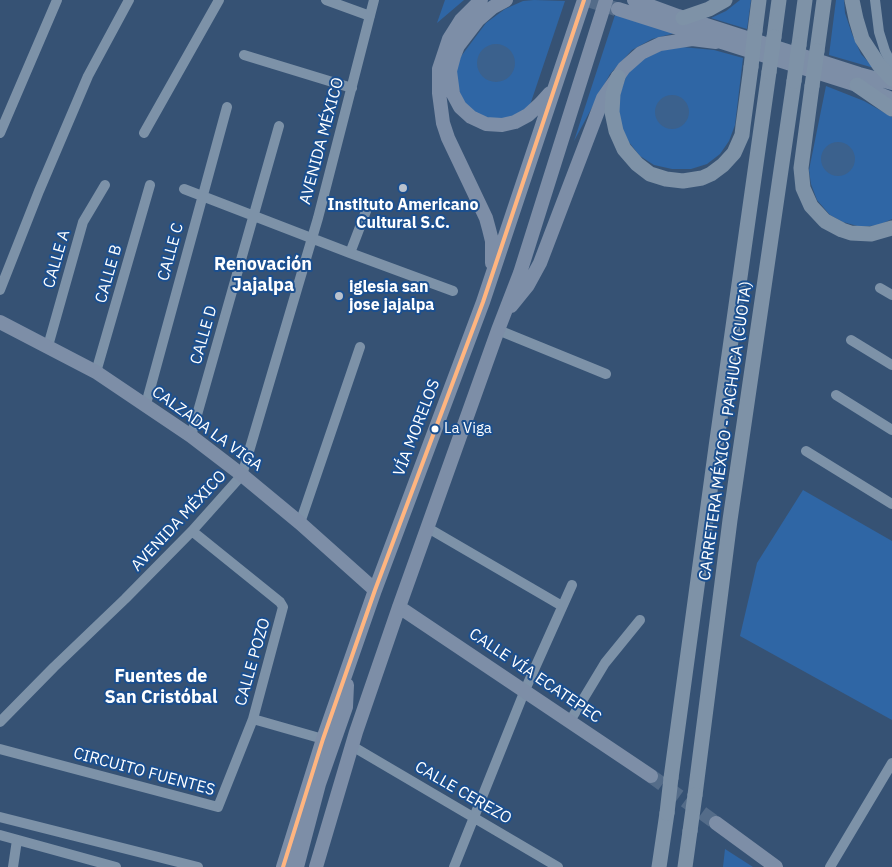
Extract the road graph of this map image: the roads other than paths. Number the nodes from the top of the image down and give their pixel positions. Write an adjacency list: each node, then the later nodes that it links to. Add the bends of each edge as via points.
1 (57, 0): 34 (street)
2 (129, 0): 47 (street, via 88,76)
3 (219, 0): 35 (street)
4 (326, 0): 20 (street)
5 (374, 0): 20 (street, AVENIDA MÉXICO)
6 (481, 0): 45 (main road, via 461,20 449,39 440,69 438,93 448,138 486,218 492,253)
7 (506, 0): 26 (main road, via 478,20 464,36 454,56 450,79 460,106 478,121 508,124 534,110)
8 (584, 0): 26 (main road, VÍA MORELOS)
9 (606, 0): 50 (main road, via 520,273)
10 (634, 0): 21 (main road)
11 (669, 0): 21 (main road)
12 (725, 0): 21 (highway, via 709,9)
13 (759, 0): 25 (highway, bridge, via 742,135 734,153 711,174 683,181 666,179 650,174 637,164 624,149 616,132 612,112)
14 (779, 0): 101 (highway, CARRETERA MÉXICO - PACHUCA (CUOTA), bridge)
15 (805, 0): 102 (highway, CARRETERA MÉXICO - PACHUCA (CUOTA), bridge)
16 (824, 0): 42 (highway, bridge, via 801,168 803,188 811,206 837,228 872,234)
17 (852, 0): 27 (highway, via 862,39)
18 (875, 0): 24 (street, via 879,32)
19 (618, 9): 22 (main road)
20 (370, 16): 29 (street, AVENIDA MÉXICO)
21 (681, 17): 27 (main road, via 859,74)
22 (716, 42): 25 (main road, via 692,39 660,44 632,60); 28 (main road)
23 (244, 55): 29 (street)
24 (892, 65)
25 (618, 77): 50 (main road, via 603,98 540,263)
26 (558, 79): 45 (main road, VÍA MORELOS)
27 (892, 81)
28 (857, 86): 30 (main road); 32 (highway)
29 (352, 88): 43 (street, AVENIDA MÉXICO)
30 (892, 99)
31 (227, 107): 39 (street, CALLE C)
32 (892, 109)
33 (279, 126): 41 (street, CALLE D)
34 (0, 133)
35 (144, 133)
36 (105, 185): 54 (street, CALLE A, via 83,222)
37 (150, 185): 57 (street, CALLE B)
38 (184, 189): 39 (street)
39 (202, 196): 41 (street); 60 (street, CALLE C)
40 (368, 206): 44 (street)
41 (254, 216): 43 (street); 62 (street, CALLE D)
42 (892, 228)
43 (312, 238): 44 (street); 64 (street, AVENIDA MÉXICO)
44 (350, 253): 48 (street)
45 (491, 277): 70 (main road, VÍA MORELOS)
46 (880, 288): 49 (street)
47 (0, 290)
48 (453, 291)
49 (892, 296)
50 (504, 314): 52 (main road)
51 (0, 322): 54 (main road, CALZADA LA VIGA)
52 (498, 330): 58 (street); 67 (main road)
53 (851, 340): 56 (street)
54 (48, 346): 57 (main road, CALZADA LA VIGA)
55 (360, 347): 66 (street)
56 (892, 365)
57 (96, 372): 60 (main road, CALZADA LA VIGA)
58 (606, 374)
59 (836, 395): 61 (street)
60 (146, 404): 62 (main road, CALZADA LA VIGA)
61 (892, 430)
62 (191, 436): 64 (main road, CALZADA LA VIGA)
63 (806, 451): 65 (street)
64 (242, 475): 66 (main road, CALZADA LA VIGA); 68 (street, AVENIDA MÉXICO)
65 (892, 504)
66 (300, 523): 70 (main road, CALZADA LA VIGA)
67 (428, 528): 71 (street); 72 (main road)
68 (192, 531): 76 (street, CALLE POZO, via 283,607); 78 (street, AVENIDA MÉXICO)
69 (572, 585): 71 (street)
70 (375, 590): 74 (main road, VÍA MORELOS)
71 (562, 606): 75 (street)
72 (399, 607): 75 (main road, CALLE VÍA ECATEPEC); 80 (main road)
73 (640, 620): 77 (street, via 606,664)
74 (348, 674): 79 (main road, VÍA MORELOS); 96 (main road, via 346,707 319,784)
75 (525, 690): 77 (main road, CALLE VÍA ECATEPEC); 85 (street)
76 (253, 719): 79 (street); 81 (street, CIRCUITO FUENTES, via 218,807)
77 (570, 721): 83 (main road, CALLE VÍA ECATEPEC)
78 (0, 722)
79 (323, 739): 95 (main road, VÍA MORELOS)
80 (352, 746): 85 (street, CALLE CEREZO); 97 (main road)
81 (0, 749)
82 (892, 763): 104 (street)
83 (651, 776)
84 (0, 817): 89 (street)
85 (475, 817): 90 (street, CALLE CEREZO); 98 (street)
86 (716, 823): 103 (main road)
87 (0, 835): 88 (street)
88 (17, 840): 91 (street); 92 (street)
89 (97, 842): 91 (street); 94 (street)
90 (540, 856): 99 (street); 100 (street, CALLE CEREZO)
91 (92, 860): 93 (street)
92 (13, 867)
93 (116, 867)
94 (198, 867)
95 (283, 867)
96 (297, 867)
97 (316, 867)
98 (454, 867)
99 (536, 867)
100 (558, 867)
101 (659, 867)
102 (685, 867)
103 (776, 867)
104 (830, 867)

